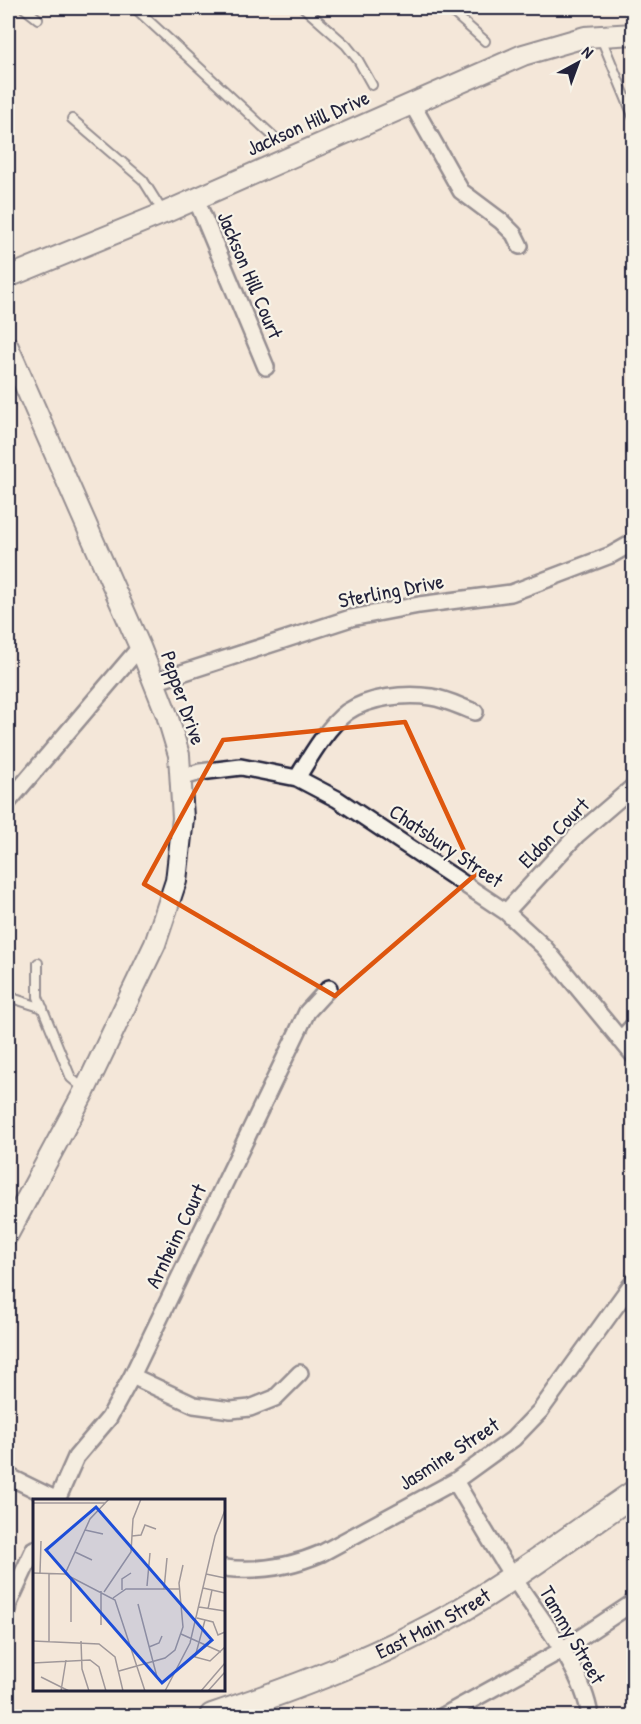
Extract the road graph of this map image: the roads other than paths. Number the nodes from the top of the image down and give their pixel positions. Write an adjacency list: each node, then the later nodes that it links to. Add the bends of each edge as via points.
1 (24, 8): 5 (lane)
2 (135, 8): 13 (lane)
3 (304, 8): 9 (lane, via 346,45)
4 (447, 8): 8 (lane)
5 (38, 19)
6 (633, 34): 7 (street, Jackson Hill Drive)
7 (601, 36): 10 (street, Jackson Hill Drive, via 523,55); 11 (lane)
8 (484, 41)
9 (372, 85)
10 (412, 104): 14 (street, Jackson Hill Drive); 16 (street, via 461,191 514,234)
11 (633, 118)
12 (72, 119): 15 (lane, via 143,180)
13 (274, 137)
14 (196, 199): 15 (street, Jackson Hill Drive); 19 (street, Jackson Hill Court)
15 (164, 213): 17 (street, Jackson Hill Drive)
16 (520, 246)
17 (8, 277)
18 (8, 353): 21 (street, Pepper Drive)
19 (266, 367)
20 (633, 542): 22 (street, Sterling Drive, via 611,555 511,593 351,618)
21 (140, 647): 22 (street, Pepper Drive); 27 (street)
22 (154, 682): 24 (street, Pepper Drive, via 172,730)
23 (475, 712): 25 (street, via 433,697 405,695 371,702 347,712)
24 (182, 778): 25 (street, Chatsbury Street, via 241,767); 36 (street, Pepper Drive, via 182,839 172,897 155,944)
25 (297, 778): 28 (street, Chatsbury Street, via 337,799)
26 (633, 786): 28 (street, Eldon Court, via 577,835)
27 (8, 802)
28 (506, 912): 34 (street, Chatsbury Street, via 544,947)
29 (38, 963): 32 (lane, via 38,997)
30 (329, 988): 40 (street, Arnheim Court, via 307,1012)
31 (8, 991): 32 (lane, via 15,999)
32 (43, 1008): 36 (lane, via 71,1078)
33 (633, 1025): 34 (street)
34 (620, 1041): 35 (street, Chatsbury Street)
35 (633, 1056)
36 (85, 1090): 37 (street, Pepper Drive)
37 (8, 1234)
38 (633, 1281): 42 (street, Jasmine Street, via 540,1412 513,1439)
39 (300, 1373): 40 (street, via 275,1398 250,1408 231,1410 194,1405)
40 (132, 1376): 45 (street, Arnheim Court, via 109,1418 76,1457)
41 (8, 1476): 44 (street)
42 (455, 1481): 47 (street, Jasmine Street, via 305,1560 270,1569); 48 (street, Tammy Street)
43 (633, 1493): 48 (main road, East Main Street)
44 (55, 1499)
45 (57, 1499)
46 (33, 1551): 50 (street)
47 (225, 1568)
48 (513, 1578): 51 (street, Tammy Street); 52 (main road, East Main Street, via 392,1646)
49 (633, 1602): 51 (street)
50 (8, 1611)
51 (562, 1650): 53 (street); 54 (street, Tammy Street, via 581,1686)
52 (212, 1716)
53 (443, 1716)
54 (590, 1716)

